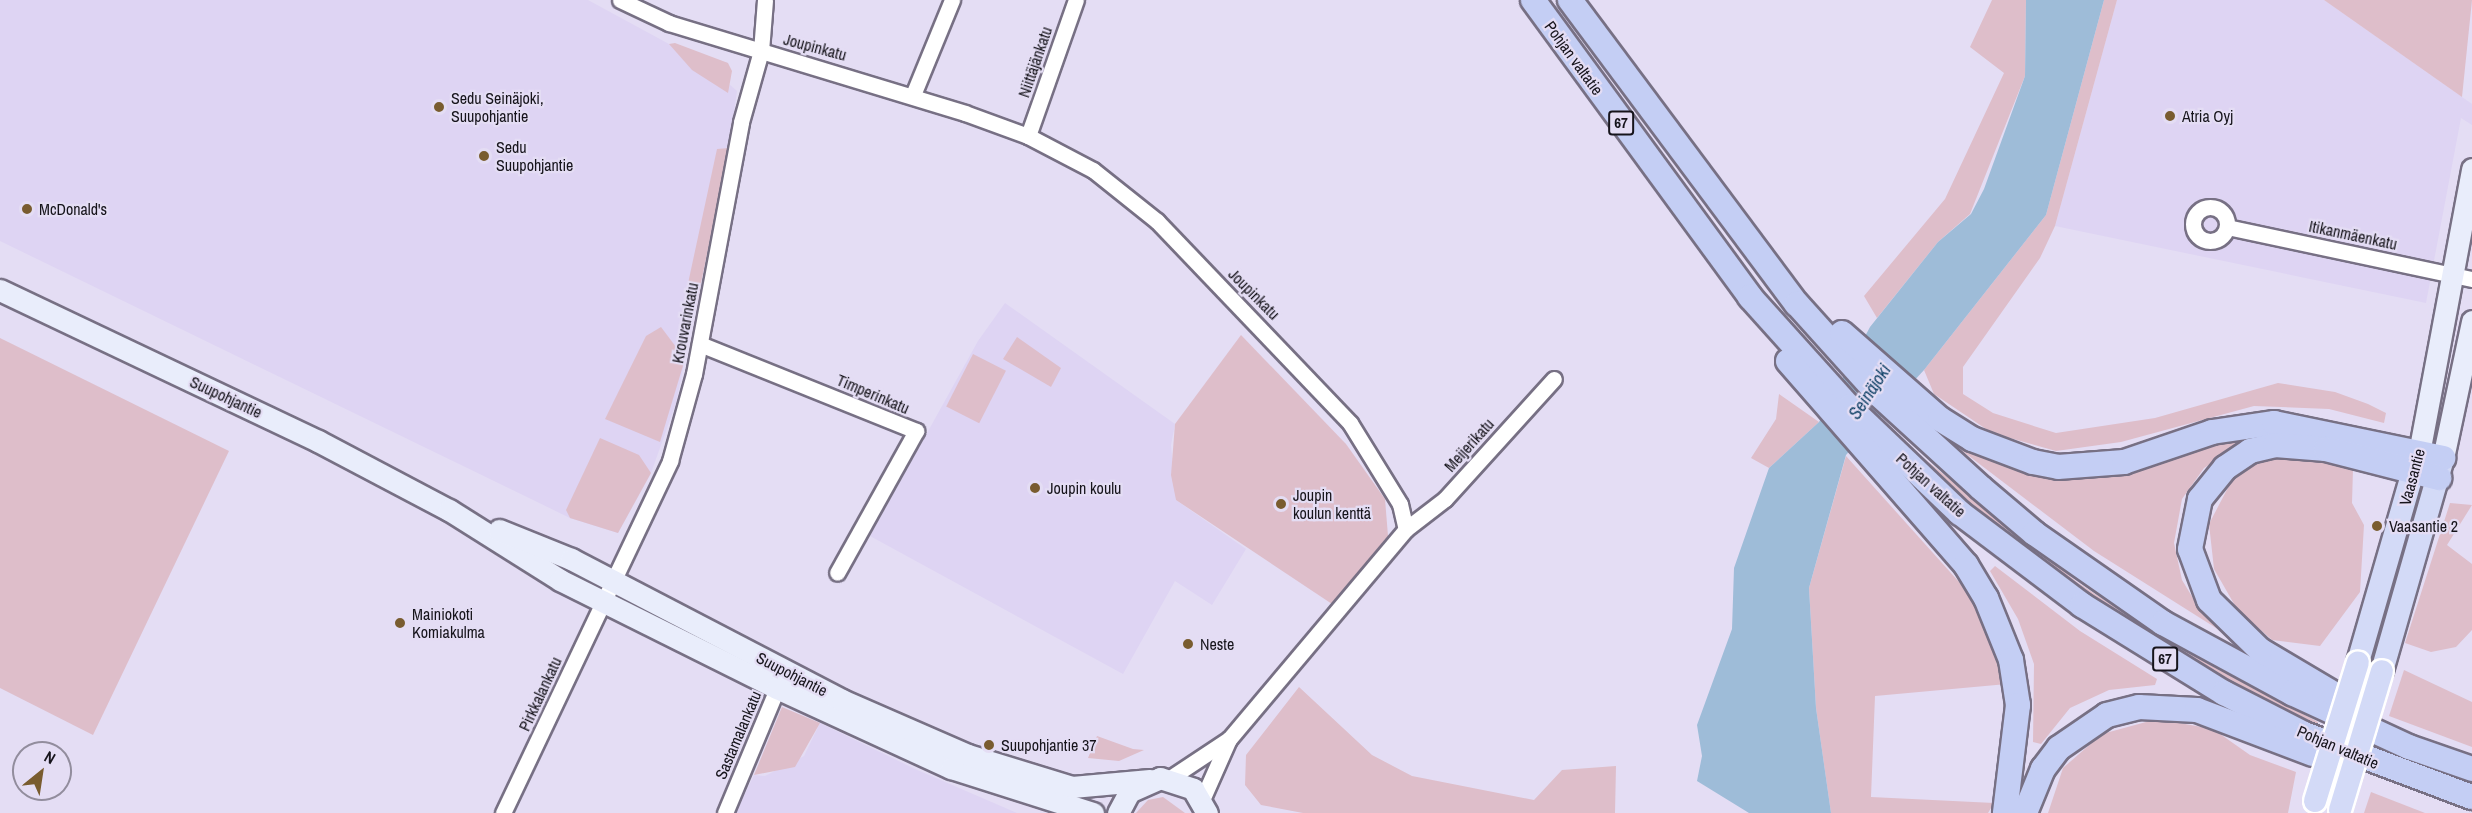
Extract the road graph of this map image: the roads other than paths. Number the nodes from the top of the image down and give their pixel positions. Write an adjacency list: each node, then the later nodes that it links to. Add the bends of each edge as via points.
1 (620, 0): 7 (street, Joupinkatu, via 669,23)
2 (765, 0): 7 (street, Krouvarinkatu)
3 (952, 0): 8 (street)
4 (1076, 0): 9 (street, Niittäjänkatu)
5 (1533, 0): 19 (highway, Pohjan valtatie / 67, via 1804,370)
6 (1570, 0): 15 (highway, Pohjan valtatie / 67, via 1748,244)
7 (761, 51): 8 (street, Joupinkatu); 16 (street, Krouvarinkatu, via 741,122)
8 (913, 95): 9 (street, Joupinkatu)
9 (1028, 136): 21 (street, Joupinkatu, via 1093,170 1157,221 1330,396 1400,504)
10 (2472, 169): 12 (main road, Vaasantie)
11 (2227, 227): 12 (street, Itikanmäenkatu)
12 (2463, 277): 18 (main road, Vaasantie)
13 (0, 290): 23 (main road, Suupohjantie)
14 (2472, 321): 20 (main road, Vaasantie)
15 (1834, 336): 18 (highway, via 1940,418 2007,455 2058,466 2124,462 2212,432 2274,423); 27 (highway, Pohjan valtatie / 67, via 1920,435 2034,533 2163,622 2292,693 2409,747)
16 (700, 344): 22 (street, Timperinkatu, via 916,431); 23 (street, Krouvarinkatu, via 670,461)
17 (1554, 380): 21 (street, Meijerikatu, via 1445,499)
18 (2416, 462): 20 (highway); 26 (highway, via 2301,445 2250,451 2225,468 2200,499 2190,549 2209,600 2260,650 2324,690); 30 (main road, Vaasantie, bridge)
19 (1889, 463): 29 (highway, Pohjan valtatie / 67, via 2025,565 2157,654 2304,734); 37 (highway, via 1966,565 2001,628 2019,705)
20 (2441, 468): 32 (main road, Vaasantie, bridge)
21 (1406, 529): 25 (street)
22 (837, 573)
23 (608, 591): 24 (main road, Suupohjantie); 33 (street, Pirkkalankatu)
24 (781, 680): 28 (main road, Suupohjantie, via 1023,773 1086,788); 34 (street, Sastamalankatu); 35 (main road, Suupohjantie, via 951,768)
25 (1229, 739): 28 (street); 31 (street)
26 (2472, 756)
27 (2472, 769)
28 (1160, 779): 31 (main road); 36 (main road, via 1129,792)
29 (2472, 797)
30 (2313, 807)
31 (1207, 809)
32 (2339, 811)
33 (503, 813)
34 (725, 813)
35 (1093, 813)
36 (1118, 813)
37 (2005, 813)
38 (2025, 813): 39 (highway, via 2043,769 2081,728 2107,715 2165,706 2250,728)
39 (2472, 813)

